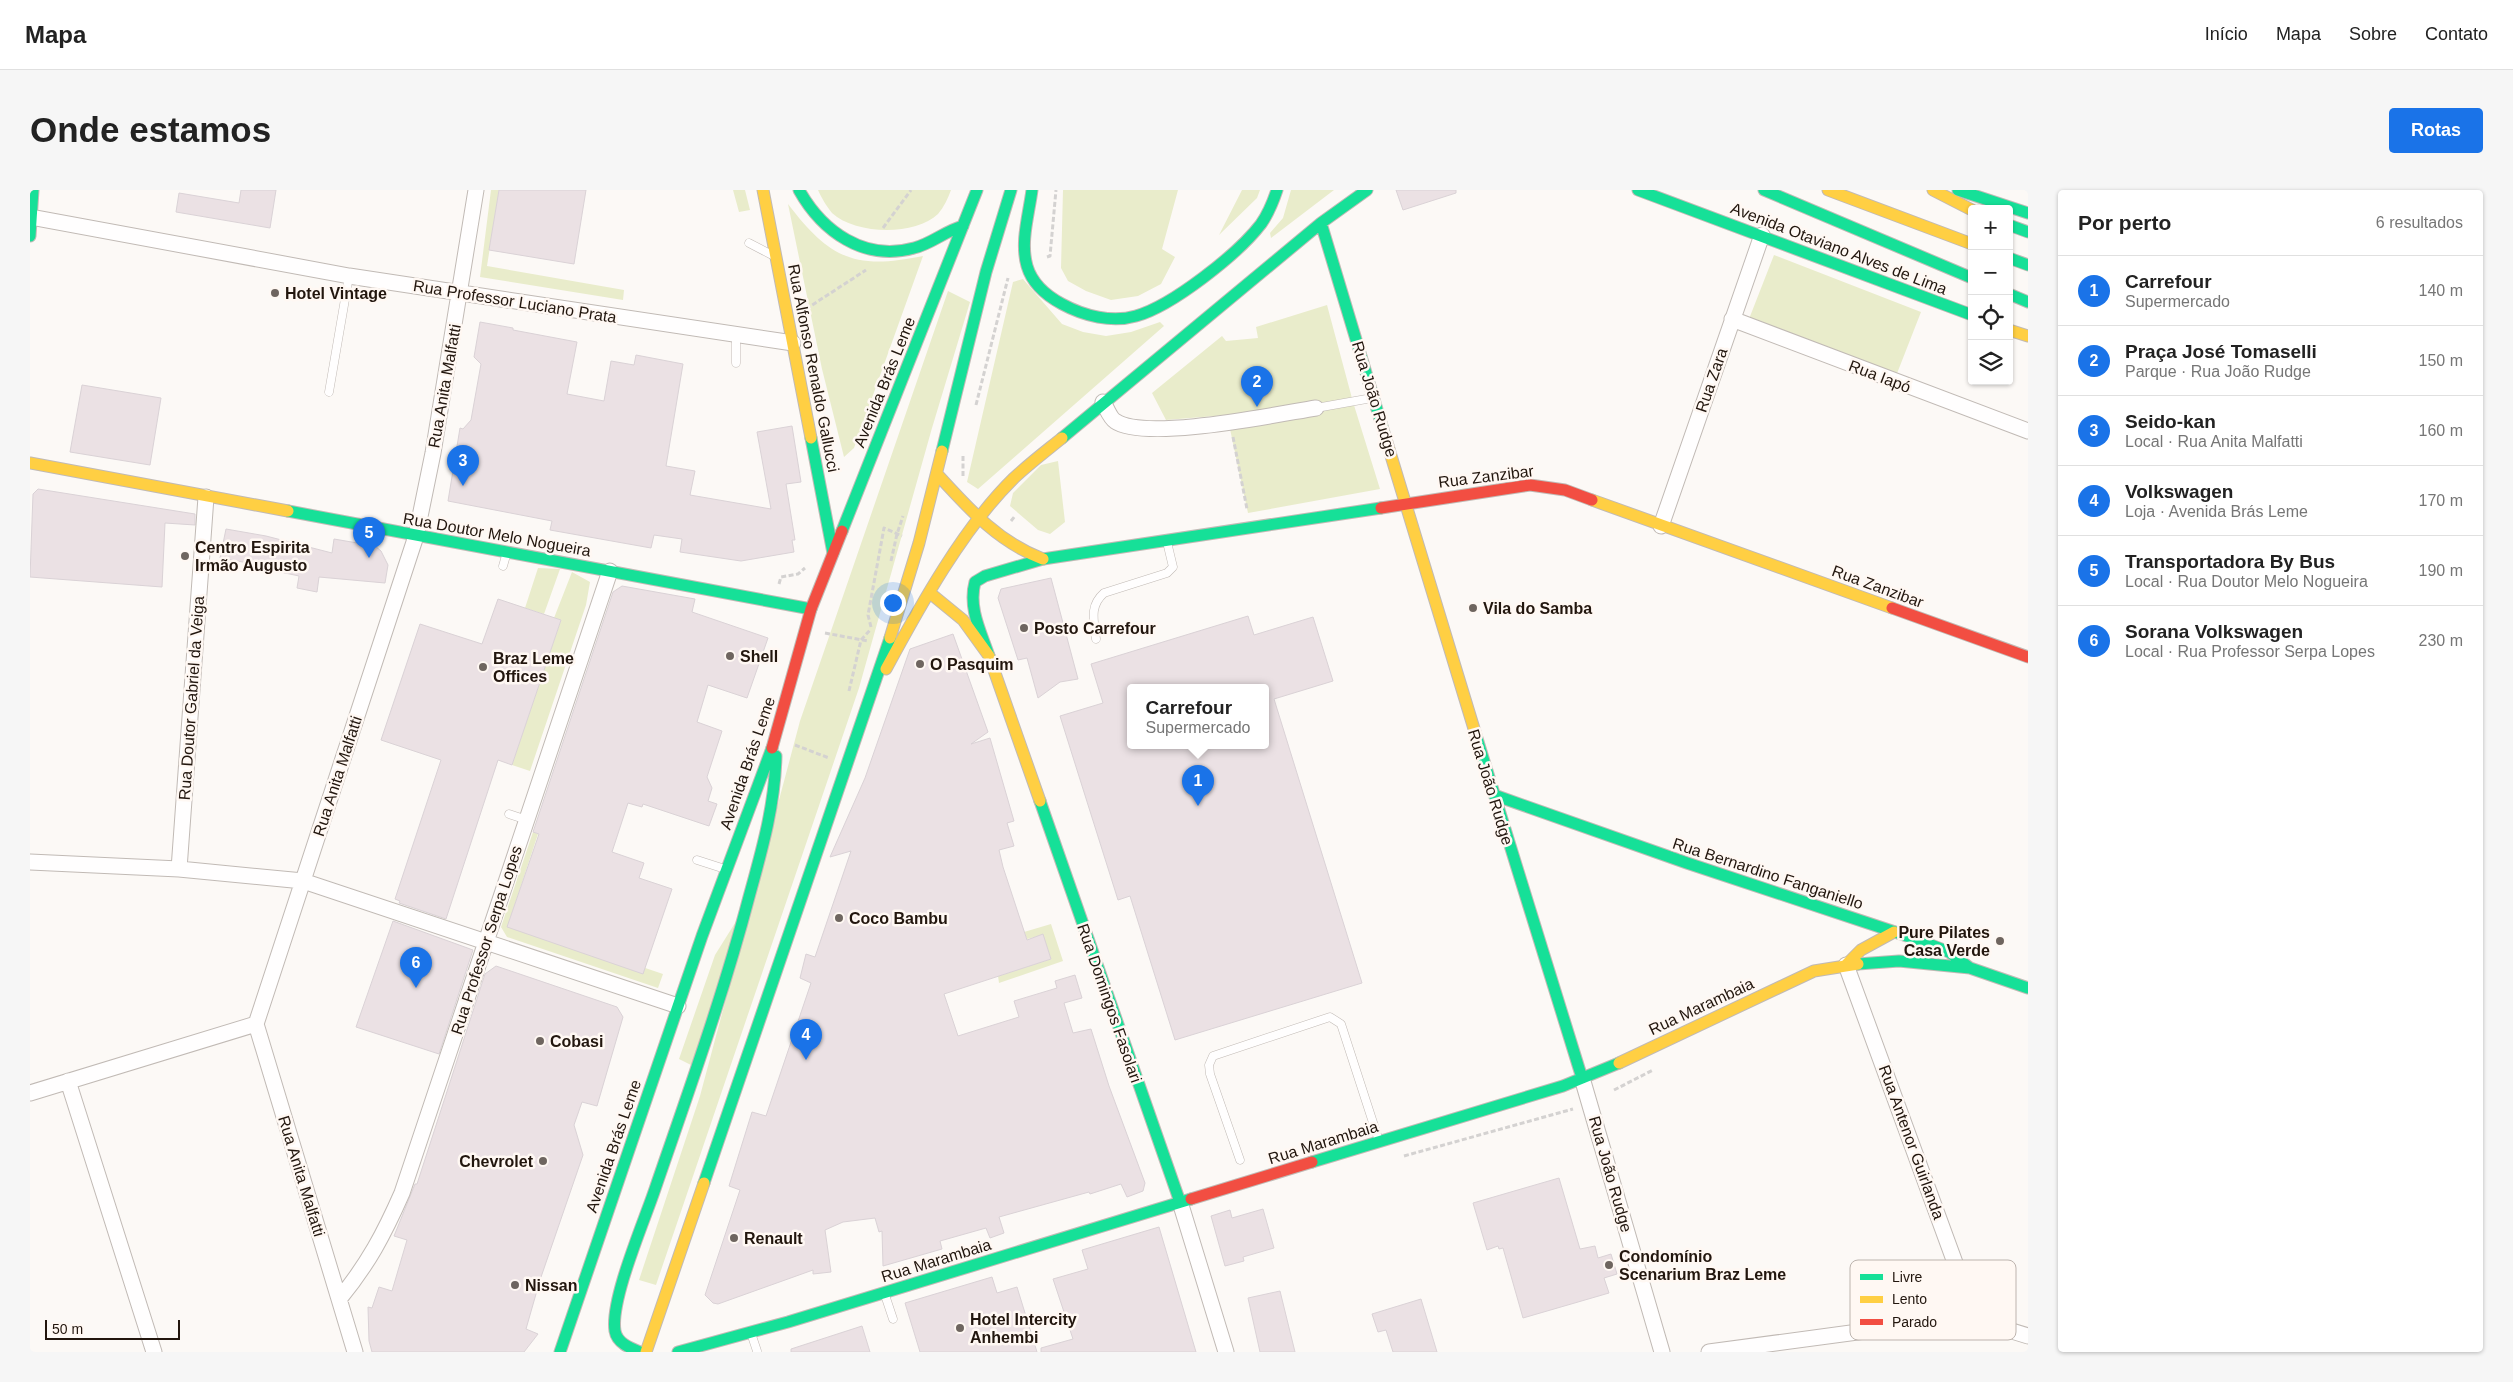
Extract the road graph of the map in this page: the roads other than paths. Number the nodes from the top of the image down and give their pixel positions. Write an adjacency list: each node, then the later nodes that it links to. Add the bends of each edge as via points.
1 (33, 190): 17 (main road)
2 (476, 190): 31 (street, Rua Anita Malfatti)
3 (763, 190): 26 (main road, Rua Alfonso Renaldo Gallucci)
4 (799, 190): 19 (main road, via 826,228 842,240 863,249 891,252 917,247 948,230)
5 (977, 190): 19 (main road, Avenida Brás Leme)
6 (1011, 190): 47 (main road, via 986,272)
7 (1032, 190): 8 (main road, via 1026,251 1027,266 1037,284 1064,305 1106,319 1136,316 1166,302 1205,274 1257,230)
8 (1277, 190)
9 (1367, 190): 18 (main road)
10 (1638, 190): 22 (main road, Avenida Otaviano Alves de Lima)
11 (1764, 190): 30 (main road)
12 (1828, 190): 24 (main road)
13 (1933, 190): 15 (main road)
14 (1958, 190): 16 (main road)
15 (1968, 208)
16 (2028, 213)
17 (31, 217): 23 (main road); 29 (street, Rua Professor Luciano Prata)
18 (1321, 222): 42 (main road, Rua João Rudge); 43 (main road)
19 (963, 226): 55 (main road, Avenida Brás Leme)
20 (2013, 226): 21 (main road)
21 (2028, 232)
22 (1762, 235): 34 (main road, Avenida Otaviano Alves de Lima); 35 (street, Rua Zara)
23 (30, 236)
24 (1968, 242)
25 (749, 243): 26 (lane)
26 (776, 256): 39 (main road, Rua Alfonso Renaldo Gallucci)
27 (2013, 259): 28 (main road)
28 (2028, 265)
29 (349, 276): 31 (street, Rua Professor Luciano Prata); 41 (lane)
30 (1968, 276)
31 (460, 294): 37 (street, Rua Professor Luciano Prata); 52 (street, Rua Anita Malfatti)
32 (2011, 295): 33 (main road)
33 (2028, 302)
34 (1968, 313)
35 (1732, 320): 45 (street, Rua Iapó); 51 (street, Rua Zara)
36 (2013, 331): 38 (main road)
37 (736, 334): 39 (street, Rua Professor Luciano Prata); 40 (lane)
38 (2028, 336)
39 (793, 343): 55 (main road, Rua Alfonso Renaldo Gallucci)
40 (736, 363)
41 (329, 392)
42 (1374, 398): 44 (lane); 49 (main road, Rua João Rudge)
43 (1103, 402): 44 (street, via 1115,421 1136,428 1162,430 1215,425); 50 (main road, via 1014,478)
44 (1316, 408)
45 (2028, 431)
46 (30, 463): 48 (main road, Rua Doutor Melo Nogueira)
47 (937, 474): 50 (main road); 65 (main road, via 919,543)
48 (206, 498): 52 (main road, Rua Doutor Melo Nogueira); 72 (street, Rua Doutor Gabriel da Veiga)
49 (1406, 503): 51 (main road, Rua Zanzibar, via 1509,487 1547,486); 53 (main road, Rua Zanzibar); 67 (main road, Rua João Rudge)
50 (979, 519): 56 (main road, via 1015,548); 60 (main road)
51 (1661, 526): 64 (main road, Rua Zanzibar)
52 (416, 536): 54 (main road, Rua Doutor Melo Nogueira); 74 (street, Rua Anita Malfatti)
53 (1167, 540): 56 (main road, Rua Zanzibar); 62 (lane, via 1172,567 1167,573 1104,593 1096,600 1092,609)
54 (507, 552): 57 (lane); 58 (main road, Rua Doutor Melo Nogueira)
55 (833, 553): 61 (main road, Avenida Brás Leme)
56 (1043, 559): 59 (main road, Rua Zanzibar)
57 (503, 566)
58 (610, 571): 61 (main road, Rua Doutor Melo Nogueira); 69 (street, Rua Professor Serpa Lopes)
59 (985, 576): 63 (main road, Rua Domingos Fasolari, via 976,582 972,592)
60 (930, 593): 63 (main road, Rua Domingos Fasolari, via 963,620); 65 (main road)
61 (811, 609): 66 (main road, Avenida Brás Leme)
62 (1096, 639)
63 (989, 656): 87 (main road, Rua Domingos Fasolari)
64 (2028, 657)
65 (869, 701): 100 (main road)
66 (776, 738): 73 (main road, Avenida Brás Leme); 99 (main road, via 774,793 742,926 636,1244 616,1317 618,1340)
67 (1494, 795): 75 (main road, Rua Bernardino Fanganiello); 82 (main road, Rua João Rudge)
68 (508, 814): 69 (lane)
69 (527, 820): 76 (street, Rua Professor Serpa Lopes)
70 (698, 860): 73 (lane)
71 (30, 862): 72 (street)
72 (179, 869): 74 (street)
73 (727, 870): 80 (main road, Avenida Brás Leme)
74 (303, 880): 76 (street); 81 (street, Rua Anita Malfatti)
75 (1894, 932): 77 (main road, via 1857,953); 78 (main road, Rua Bernardino Fanganiello, via 1949,952)
76 (486, 941): 80 (street); 90 (street, Rua Professor Serpa Lopes, via 402,1193 384,1236)
77 (1846, 965): 78 (main road, Rua Marambaia, via 1899,961); 82 (main road, Rua Marambaia, via 1814,972); 88 (street, Rua Antenor Guirlanda)
78 (1970, 968): 79 (main road, Rua Bernardino Fanganiello)
79 (2028, 988)
80 (678, 1006): 98 (main road, Avenida Brás Leme)
81 (256, 1024): 83 (street); 90 (street, Rua Anita Malfatti)
82 (1582, 1078): 85 (main road, Rua Marambaia); 104 (street, Rua João Rudge)
83 (68, 1081): 84 (street); 96 (street)
84 (30, 1093)
85 (1379, 1143): 86 (lane, via 1341,1024 1330,1017 1213,1056 1209,1065); 87 (main road, Rua Marambaia)
86 (1240, 1160)
87 (1180, 1202): 89 (main road, Rua Marambaia); 103 (street, Rua Domingos Fasolari)
88 (1954, 1260)
89 (884, 1293): 91 (lane); 93 (main road, Rua Marambaia)
90 (340, 1298): 97 (street, Rua Anita Malfatti)
91 (893, 1318)
92 (2016, 1332): 95 (street)
93 (751, 1333): 101 (main road, Rua Marambaia); 102 (lane)
94 (1850, 1333): 105 (street)
95 (2028, 1336)
96 (154, 1352)
97 (355, 1352)
98 (560, 1352)
99 (640, 1352)
100 (646, 1352)
101 (678, 1352)
102 (757, 1352)
103 (1226, 1352)
104 (1662, 1352)
105 (1709, 1352)

